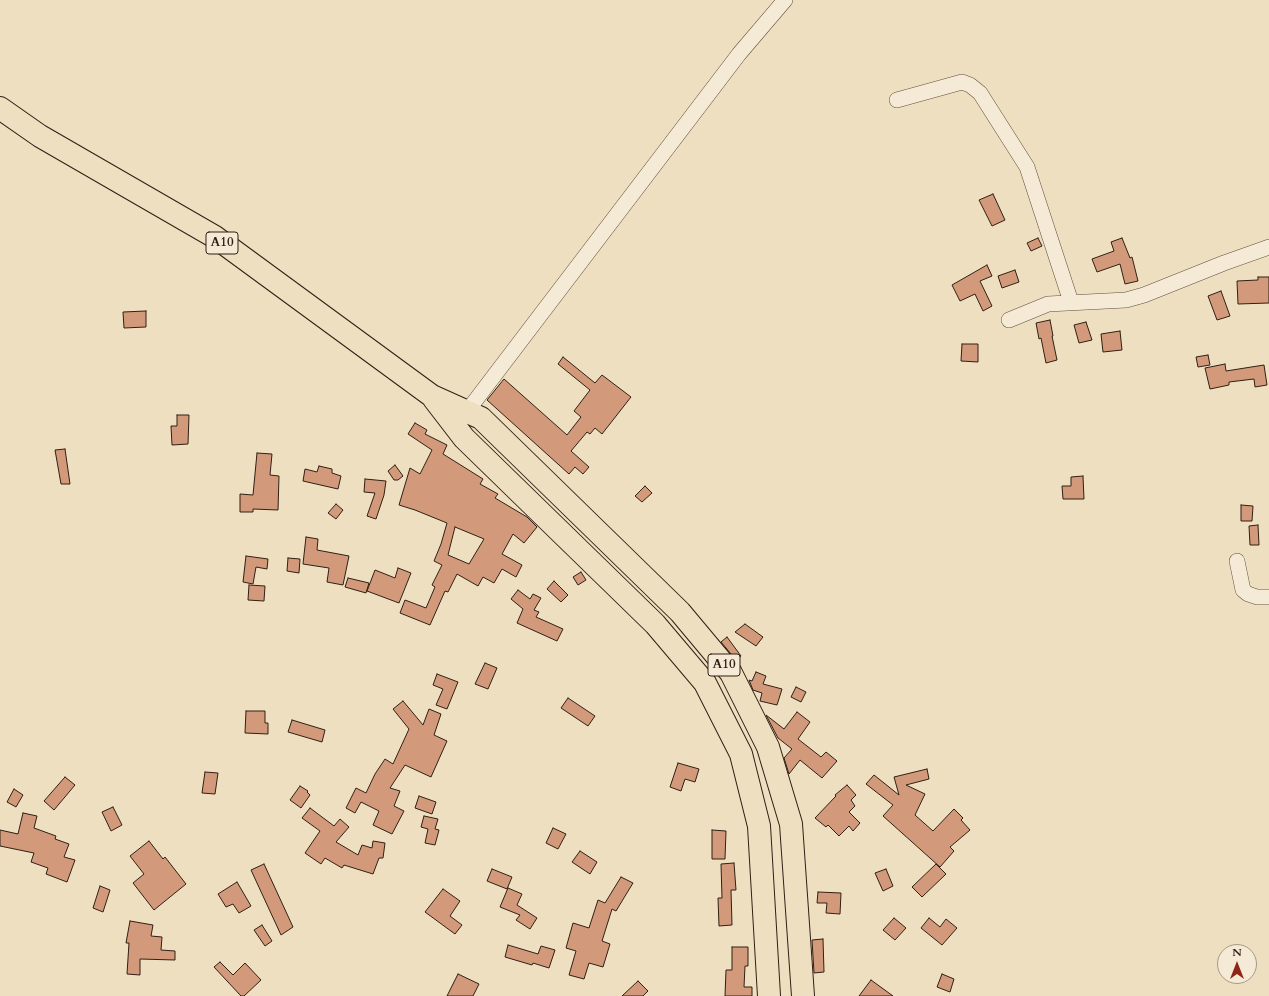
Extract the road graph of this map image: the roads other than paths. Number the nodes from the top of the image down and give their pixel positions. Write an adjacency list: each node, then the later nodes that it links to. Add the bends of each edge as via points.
1 (785, 0): 7 (street, via 734,61)
2 (897, 100): 5 (street, via 962,82 980,93 1027,167)
3 (0, 108): 7 (highway, A10, via 40,136 215,237)
4 (1269, 247): 5 (street, via 1126,300)
5 (1071, 302): 6 (street, via 1048,304)
6 (1008, 320)
7 (461, 419): 10 (highway, A10, via 481,418 680,612 731,673 768,747); 11 (highway, A10, via 464,438 655,624 705,684 741,754)
8 (1237, 561): 9 (street, via 1243,590 1257,597)
9 (1269, 597)
10 (792, 824): 11 (highway); 12 (highway, A10)
11 (759, 826): 13 (highway, A10)
12 (807, 994)
13 (769, 996)

